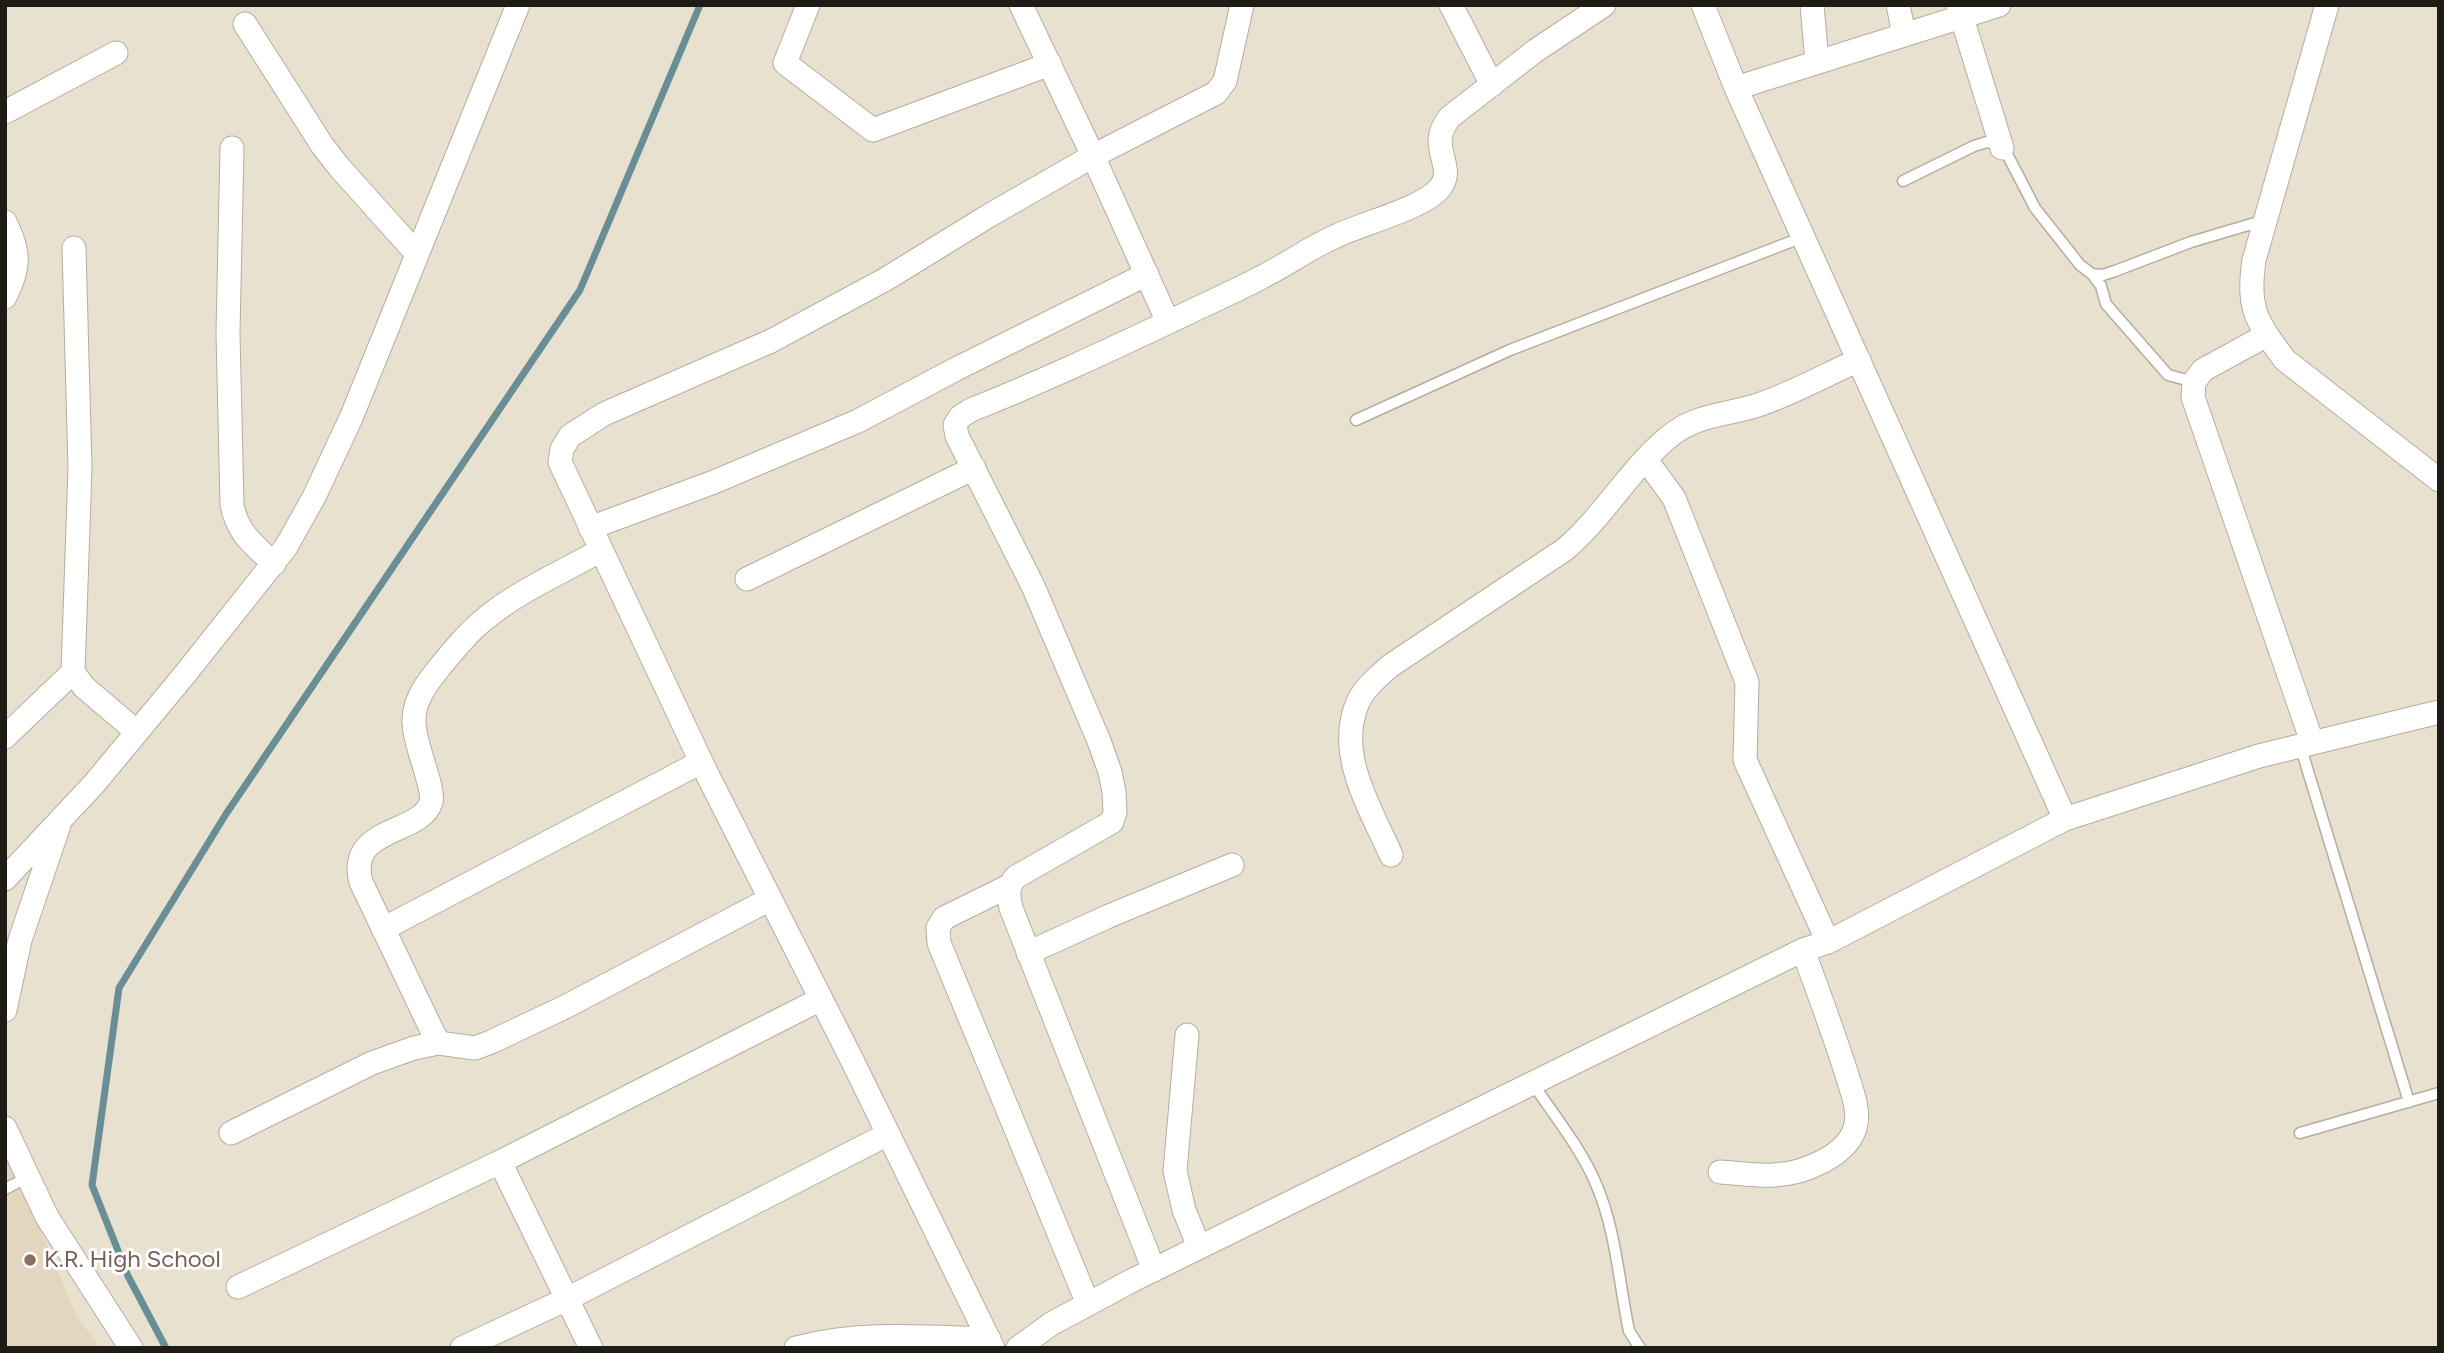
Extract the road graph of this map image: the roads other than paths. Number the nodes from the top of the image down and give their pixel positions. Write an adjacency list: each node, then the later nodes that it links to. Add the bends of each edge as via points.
1 (518, 5): 29 (street)
2 (807, 5): 17 (street, via 785,62 873,130)
3 (1021, 5): 17 (street)
4 (1242, 5): 23 (street, via 1225,81 1216,93)
5 (1451, 5): 18 (street)
6 (1604, 5): 18 (street)
7 (1703, 5): 19 (street)
8 (1812, 5): 16 (street)
9 (1898, 5): 14 (street)
10 (1999, 5): 12 (street)
11 (2327, 5): 25 (street)
12 (1960, 11): 14 (street); 22 (street)
13 (245, 24): 29 (street, via 330,156)
14 (1904, 34): 16 (street)
15 (116, 53): 20 (street)
16 (1817, 62): 19 (street)
17 (1050, 64): 23 (street)
18 (1492, 85): 33 (street, via 1441,127 1438,136 1446,175 1437,192 1351,229)
19 (1736, 88): 27 (street)
20 (5, 112)
21 (232, 148): 43 (street, via 232,505 242,534)
22 (2002, 148): 24 (lane, via 1987,142 1974,146); 31 (lane, via 2035,208)
23 (1093, 156): 30 (street); 41 (street, via 886,279 771,341 582,427 570,436 560,462)
24 (1903, 181)
25 (2265, 220): 31 (lane, via 2103,275); 34 (street, via 2250,288 2253,308)
26 (5, 222): 32 (street, via 17,267)
27 (1803, 237): 35 (street); 37 (lane, via 1510,350)
28 (75, 248): 45 (street, via 80,468)
29 (417, 254): 43 (street, via 351,418)
30 (1147, 274): 33 (street); 41 (street, via 858,421)
31 (2092, 274): 36 (lane, via 2106,304 2168,375)
32 (5, 297)
33 (1168, 322): 39 (street, via 960,417 955,425 957,436)
34 (2267, 335): 36 (street, via 2219,359); 40 (street, via 2286,360)
35 (1858, 360): 38 (street, via 1755,406 1688,424); 52 (street)
36 (2194, 382): 49 (street, via 2193,397)
37 (1356, 420)
38 (1646, 460): 53 (street, via 1585,533 1391,666 1359,700 1351,753); 59 (street, via 1674,498 1747,682 1745,760)
39 (974, 468): 44 (street); 56 (street, via 1033,586 1099,741 1114,792 1112,822 1016,877)
40 (2439, 480)
41 (590, 528): 42 (street)
42 (601, 550): 50 (street); 58 (street, via 485,619 465,637 417,701 414,735 431,803 423,814 373,842 362,852 357,867)
43 (274, 564): 47 (street)
44 (747, 579)
45 (73, 672): 47 (street); 48 (street)
46 (2439, 712): 49 (street)
47 (137, 732): 51 (street)
48 (5, 737)
49 (2306, 744): 52 (street); 68 (lane)
50 (701, 762): 57 (street); 58 (street)
51 (61, 819): 55 (street); 63 (street, via 20,940)
52 (2065, 819): 59 (street)
53 (1391, 855)
54 (1232, 865): 61 (street)
55 (5, 879)
56 (1009, 886): 61 (street, via 1011,908); 81 (street, via 944,918 938,928 939,943)
57 (770, 899): 62 (street); 65 (street, via 491,1042 475,1048)
58 (383, 929): 65 (street)
59 (1828, 942): 60 (street)
60 (1802, 950): 66 (street); 74 (street, via 1852,1091 1856,1127 1840,1149 1792,1173)
61 (1028, 953): 78 (street)
62 (821, 999): 72 (street); 73 (street)
63 (5, 1010)
64 (1187, 1035): 77 (street, via 1175,1171)
65 (438, 1043): 70 (street, via 372,1063)
66 (1533, 1084): 77 (street); 88 (lane, via 1597,1185 1629,1331)
67 (2439, 1093): 68 (lane)
68 (2409, 1101): 71 (lane)
69 (5, 1128): 75 (street)
70 (231, 1133)
71 (2300, 1133)
72 (888, 1134): 80 (street); 82 (street)
73 (500, 1162): 79 (street); 80 (street)
74 (1720, 1172)
75 (28, 1177): 76 (lane); 83 (street, via 47,1217)
76 (5, 1189)
77 (1199, 1247): 78 (street)
78 (1154, 1269): 81 (street)
79 (237, 1287)
80 (567, 1299): 84 (street); 85 (street)
81 (1088, 1304): 87 (street)
82 (991, 1343): 86 (street, via 889,1335)
83 (131, 1348)
84 (462, 1348)
85 (591, 1348)
86 (796, 1348)
87 (1018, 1348)
88 (1640, 1348)

